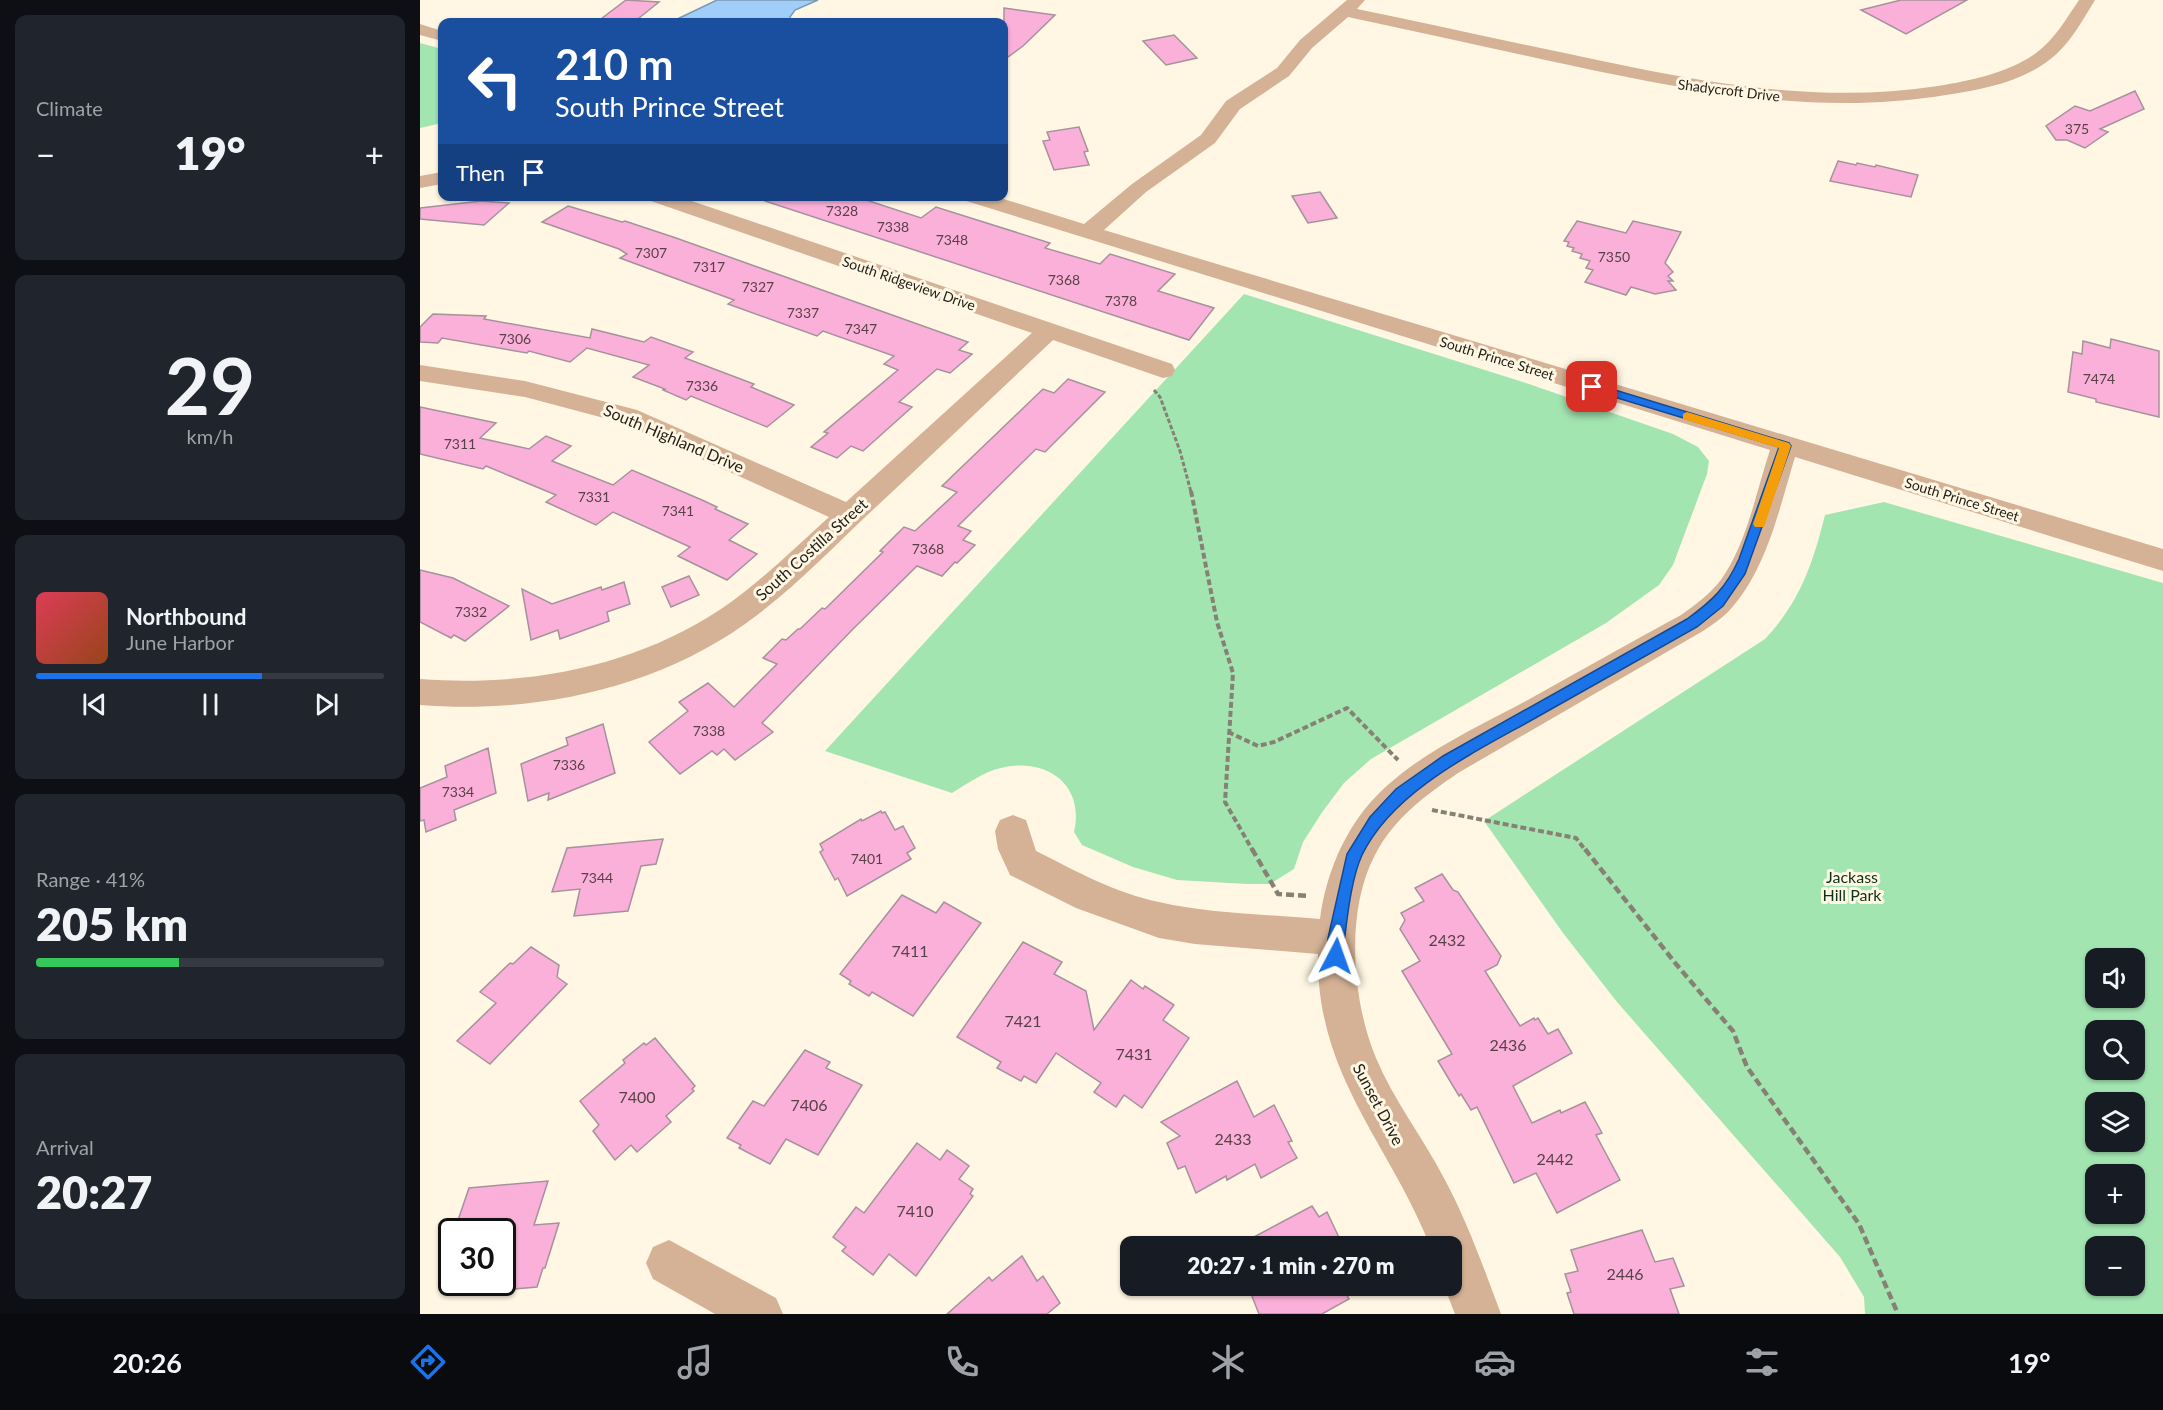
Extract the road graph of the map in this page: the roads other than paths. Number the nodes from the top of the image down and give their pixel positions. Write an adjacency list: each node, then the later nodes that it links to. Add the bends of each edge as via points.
1 (2087, 0): 2 (street, Shadycroft Drive, via 2054,48 2015,71 1990,81 1946,90 1846,99 1760,95 1675,83)
2 (1350, 5): 9 (street, via 1306,44 1292,65 1233,105 1208,139 1139,188)
3 (420, 29): 4 (street)
4 (438, 35)
5 (438, 179): 6 (street)
6 (420, 182)
7 (670, 201): 10 (street, South Ridgeview Drive)
8 (986, 201): 9 (street, South Prince Street)
9 (1088, 232): 13 (street, South Prince Street)
10 (1050, 330): 11 (street, South Ridgeview Drive); 14 (street, South Costilla Street)
11 (1163, 370)
12 (420, 373): 14 (street, South Highland Drive, via 519,387 628,416)
13 (1785, 446): 15 (street, South Prince Street); 18 (street, Sunset Drive, via 1753,544 1719,603 1692,623 1448,761 1402,794 1355,854)
14 (849, 515): 16 (street, South Costilla Street, via 751,603 711,630 657,656 587,680 532,692 486,696)
15 (2163, 560)
16 (420, 692)
17 (1013, 831): 18 (street, via 1023,863 1120,908 1195,926)
18 (1336, 938): 21 (street, Sunset Drive, via 1340,1013 1355,1058 1430,1196)
19 (669, 1263): 20 (street)
20 (760, 1314)
21 (1478, 1314)

